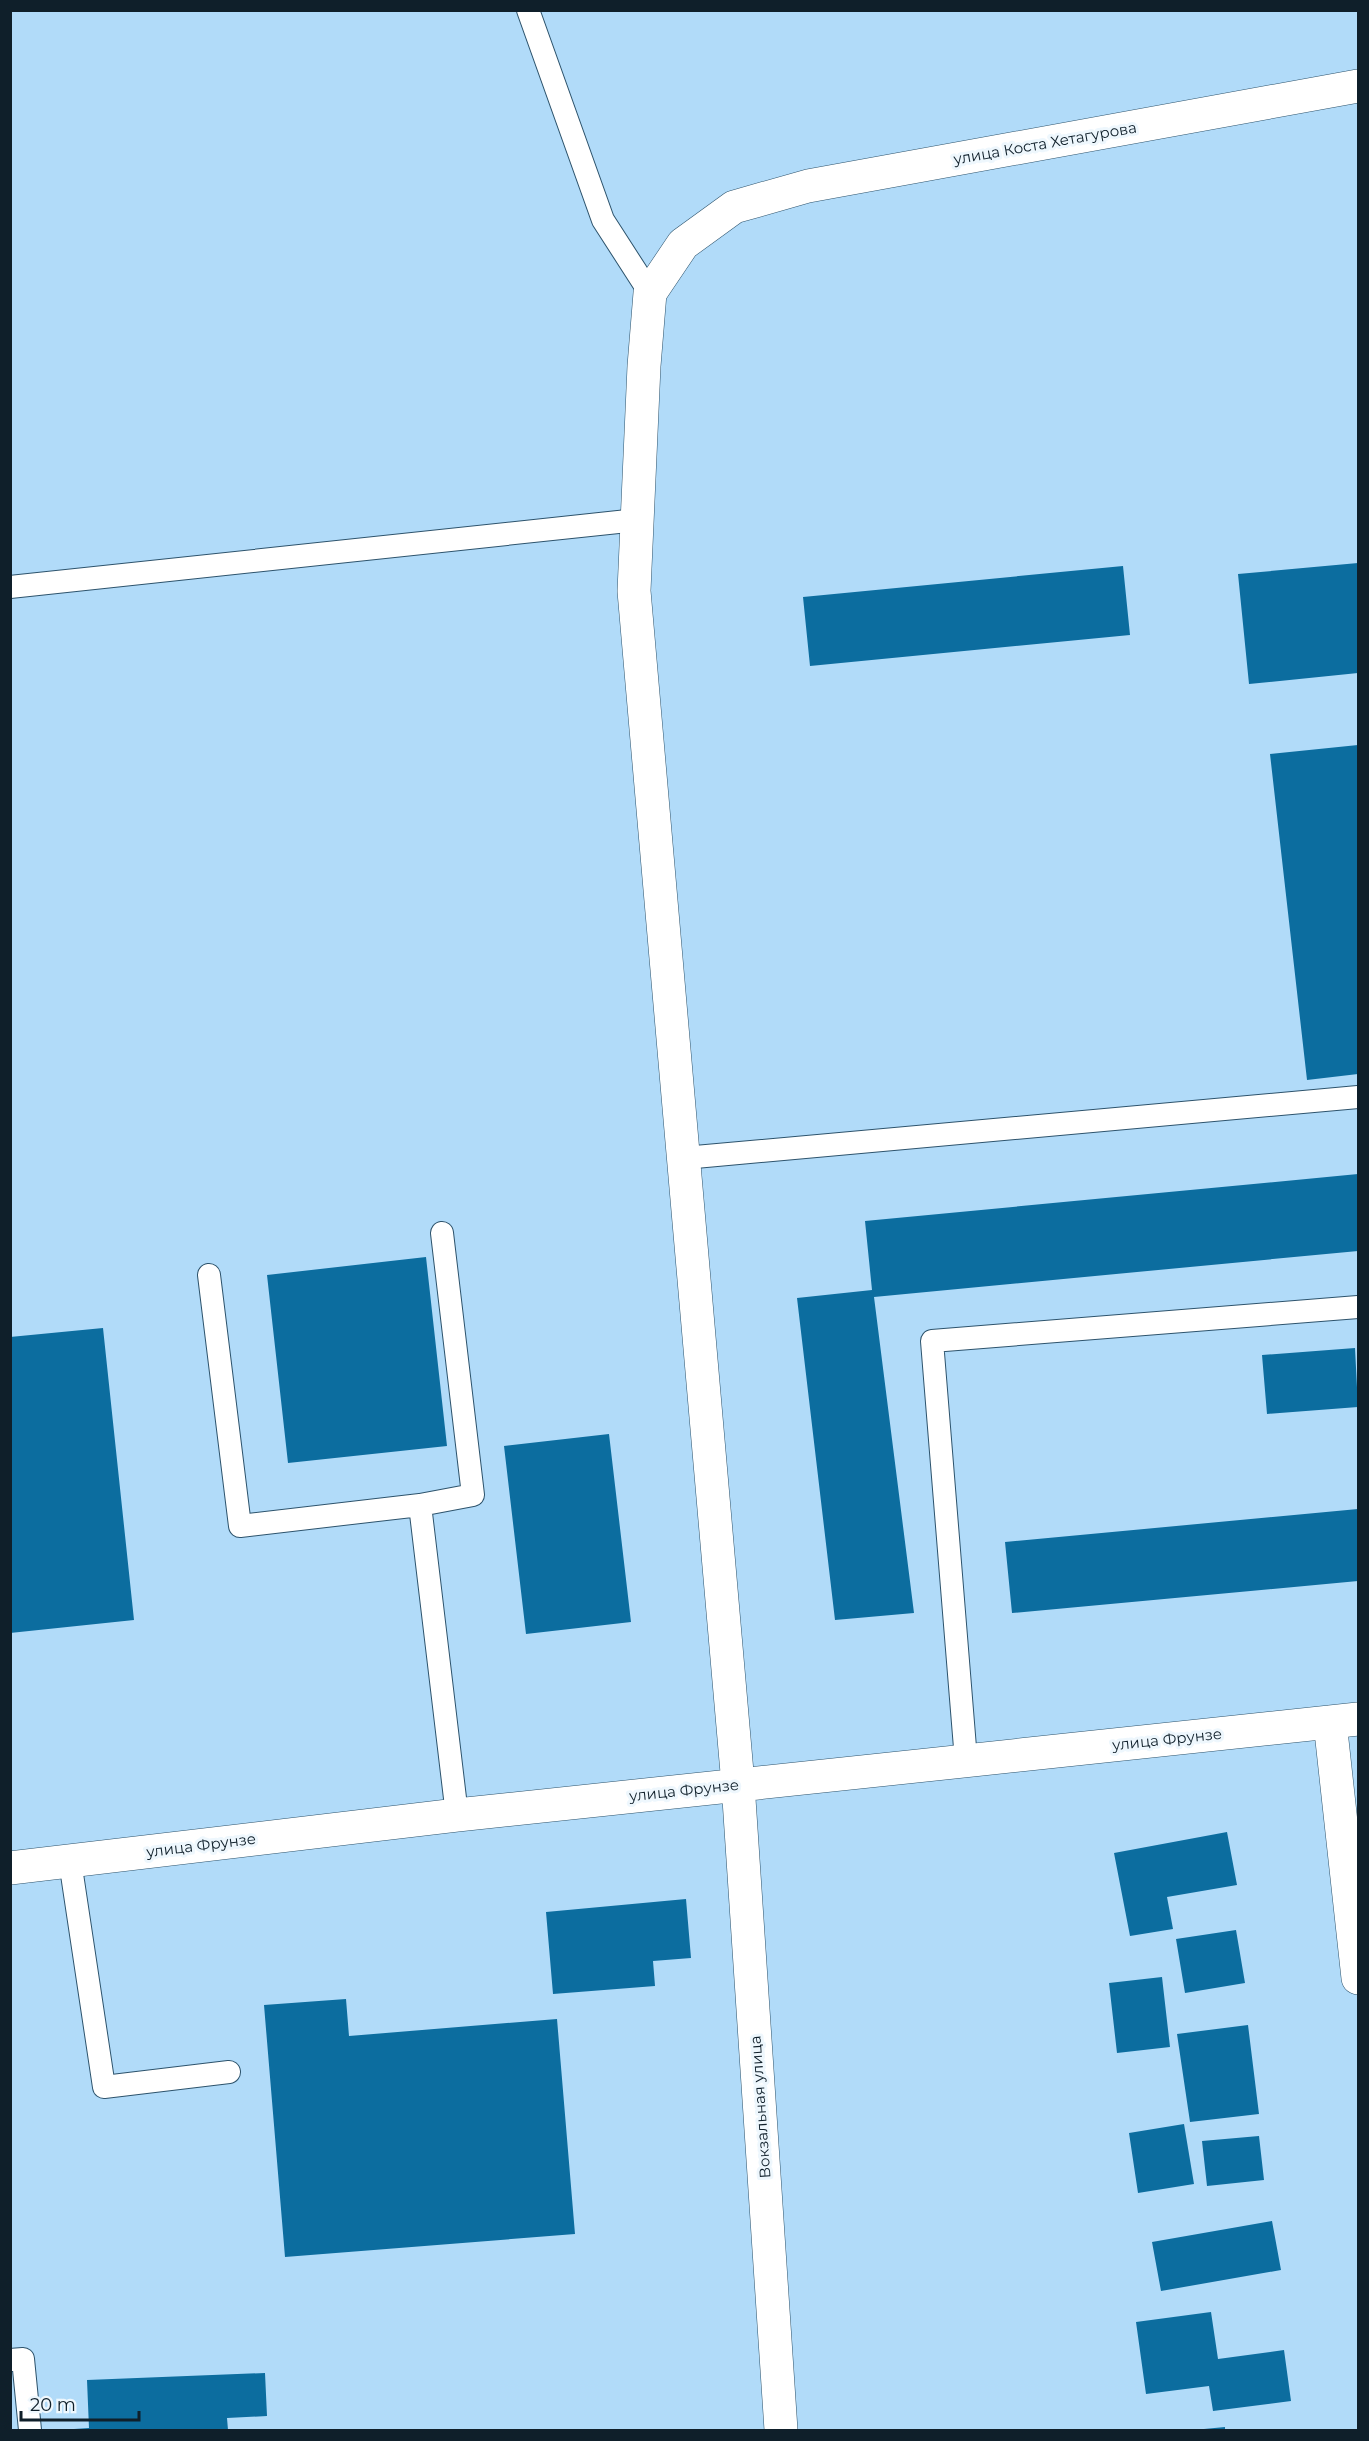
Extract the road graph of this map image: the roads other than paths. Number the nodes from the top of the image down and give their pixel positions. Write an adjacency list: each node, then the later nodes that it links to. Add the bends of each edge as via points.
1 (528, 10): 3 (lane, via 603,220)
2 (1359, 86): 3 (street, улица Коста Хетагурова, via 808,186 734,207 683,244)
3 (650, 293): 4 (street, Вокзальная улица)
4 (637, 520): 5 (lane); 7 (street, Вокзальная улица, via 634,591)
5 (10, 587)
6 (1359, 1097): 7 (lane)
7 (684, 1158): 14 (street, Вокзальная улица)
8 (442, 1233): 11 (lane, via 473,1495)
9 (209, 1275): 11 (lane, via 240,1526)
10 (1359, 1307): 13 (lane, via 932,1341)
11 (420, 1505): 15 (lane)
12 (1344, 1721): 13 (street, улица Фрунзе); 18 (street)
13 (966, 1760): 14 (street, улица Фрунзе)
14 (738, 1784): 15 (street, улица Фрунзе); 22 (street, Вокзальная улица)
15 (457, 1815): 16 (street, улица Фрунзе)
16 (70, 1860): 17 (street, улица Фрунзе); 19 (lane, via 104,2087)
17 (10, 1868)
18 (1359, 1978)
19 (229, 2072)
20 (10, 2360): 21 (lane, via 23,2360)
21 (30, 2430)
22 (781, 2430)

